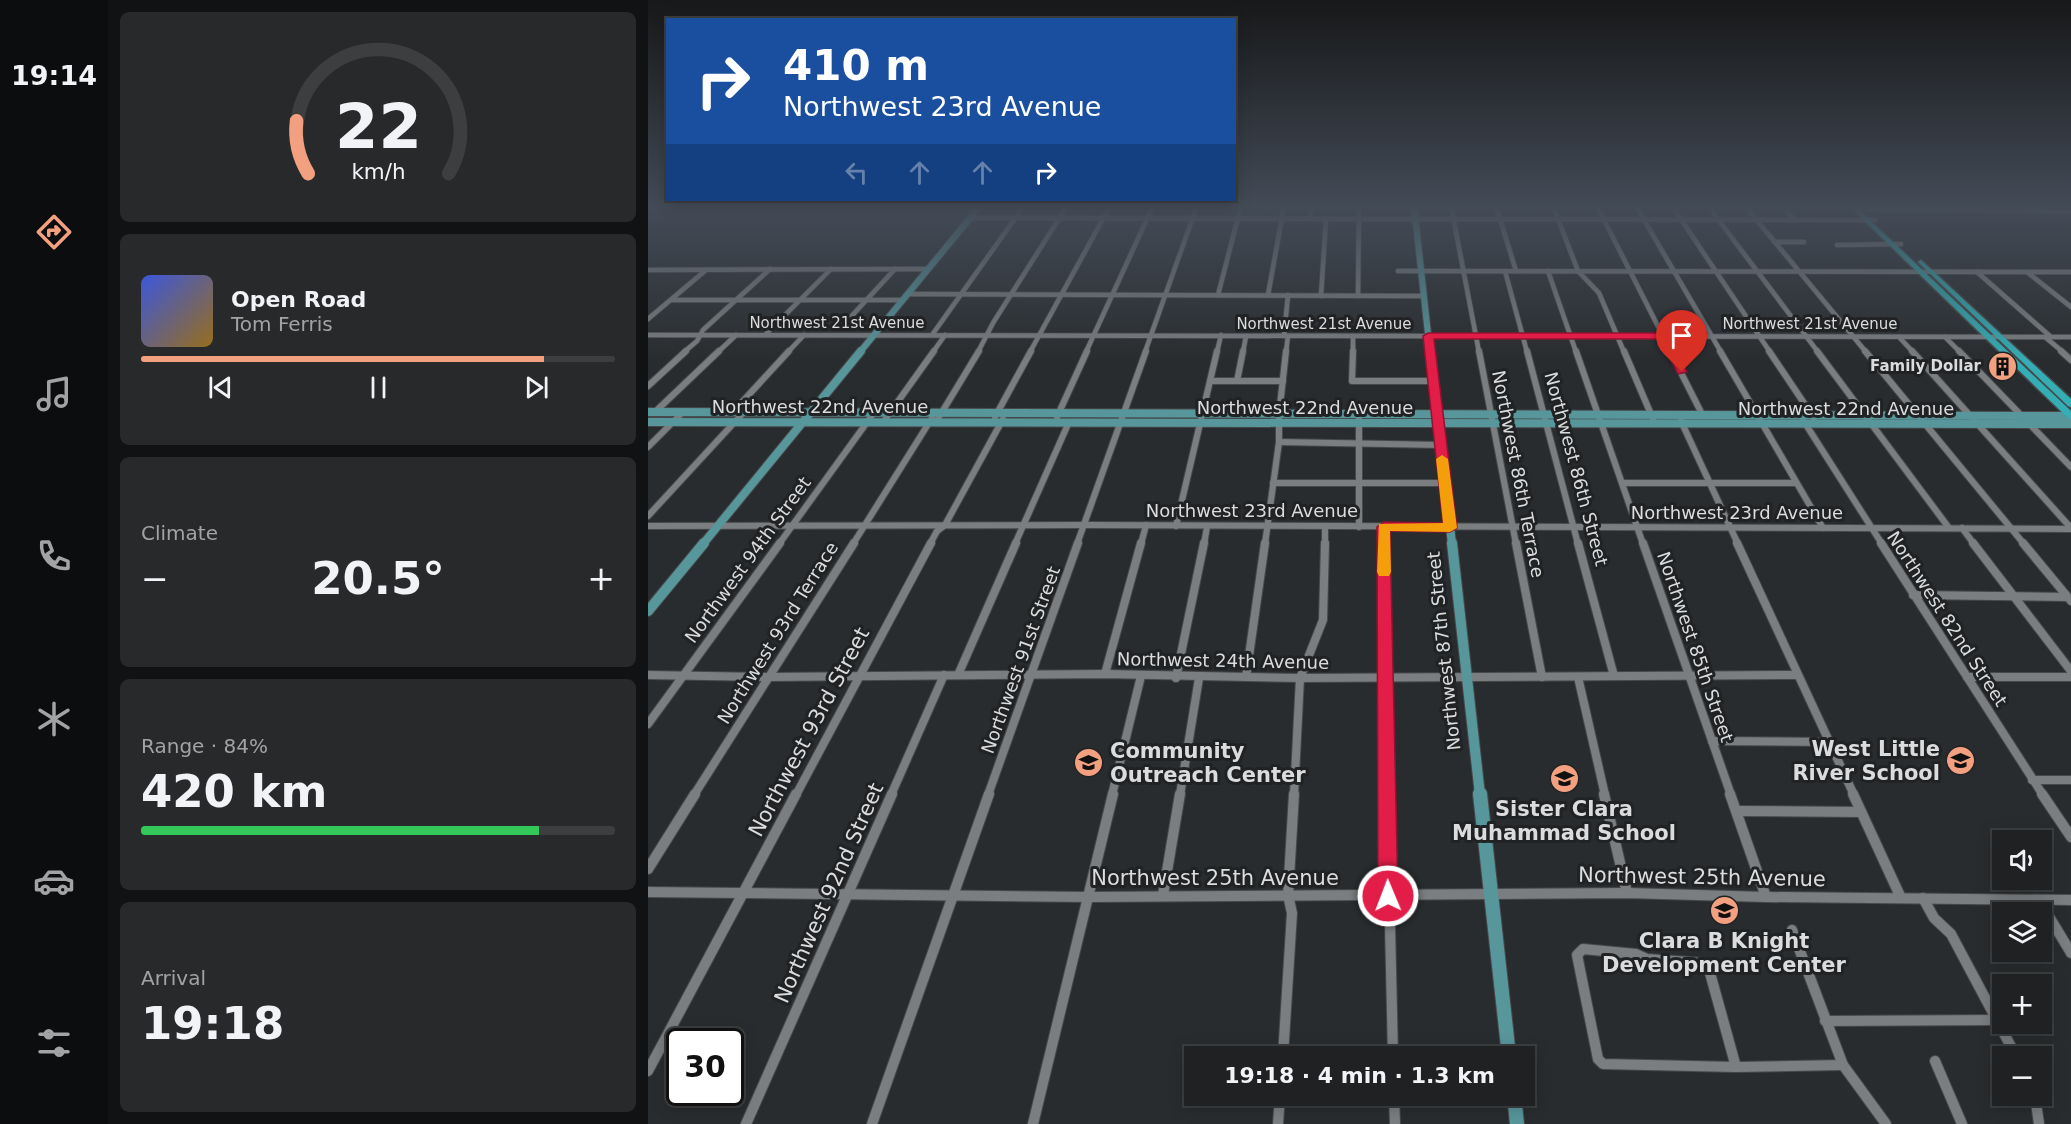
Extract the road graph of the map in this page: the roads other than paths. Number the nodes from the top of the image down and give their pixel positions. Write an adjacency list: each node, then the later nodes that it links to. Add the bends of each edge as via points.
1 (937, 258): 25 (main road)
2 (986, 258): 46 (street)
3 (1033, 258): 47 (street, Northwest 93rd Terrace)
4 (1081, 258): 48 (street, Northwest 93rd Street)
5 (1130, 258): 49 (street)
6 (1178, 258): 50 (street, Northwest 91st Street)
7 (1228, 258): 51 (street)
8 (1275, 258): 52 (street)
9 (1323, 258): 54 (street)
10 (1358, 258): 55 (street)
11 (1420, 258): 29 (main road, Northwest 87th Street)
12 (1461, 258): 30 (street, Northwest 86th Terrace)
13 (1512, 258): 32 (street)
14 (1573, 258): 34 (street)
15 (1624, 258): 35 (street)
16 (1667, 258): 36 (street)
17 (1707, 258): 39 (street)
18 (1748, 258): 37 (street)
19 (1788, 258): 38 (street)
20 (1906, 258): 40 (main road)
21 (1916, 258): 41 (main road)
22 (770, 269): 23 (street); 27 (street); 62 (street)
23 (831, 269): 24 (street); 63 (street)
24 (894, 269): 25 (street); 60 (street)
25 (928, 269): 45 (main road)
26 (648, 270): 27 (street)
27 (706, 270): 59 (street)
28 (1398, 271): 29 (street)
29 (1421, 271): 30 (street); 56 (main road, Northwest 87th Street)
30 (1463, 271): 31 (street); 84 (street, Northwest 86th Terrace)
31 (1505, 271): 32 (street); 85 (street, Northwest 86th Street)
32 (1516, 271): 33 (street)
33 (1548, 271): 34 (street); 86 (street, Northwest 85th Street)
34 (1578, 271): 35 (street); 87 (street, via 1599,293)
35 (1630, 271): 36 (street); 88 (street)
36 (1674, 271): 39 (street); 89 (street)
37 (1757, 271): 38 (street); 39 (street); 91 (street)
38 (1798, 271): 40 (street); 92 (street)
39 (1716, 272): 90 (street)
40 (1920, 272): 41 (street); 57 (main road)
41 (1930, 272): 42 (street); 58 (main road)
42 (1977, 272): 43 (street); 97 (street)
43 (2027, 272): 44 (street); 64 (street)
44 (2071, 272)
45 (908, 294): 46 (street); 61 (main road)
46 (960, 294): 47 (street); 72 (street)
47 (1011, 294): 48 (street); 79 (street, Northwest 93rd Terrace)
48 (1062, 294): 49 (street); 74 (street, Northwest 93rd Street)
49 (1114, 295): 50 (street); 75 (street)
50 (1165, 295): 51 (street); 76 (street, Northwest 91st Street)
51 (1218, 295): 52 (street)
52 (1268, 295): 53 (street)
53 (1288, 295): 54 (street); 81 (street)
54 (1321, 296): 55 (street)
55 (1358, 296): 56 (street)
56 (1424, 296): 83 (main road, Northwest 87th Street)
57 (1948, 299): 58 (main road); 95 (main road)
58 (1959, 299): 96 (main road)
59 (671, 300): 62 (street); 65 (street)
60 (866, 300): 61 (street); 63 (street); 66 (street)
61 (902, 300): 67 (main road)
62 (736, 301): 63 (street); 68 (street)
63 (800, 301): 70 (street)
64 (2070, 304)
65 (648, 319)
66 (847, 321)
67 (874, 334): 71 (street, Northwest 21st Avenue); 72 (street, Northwest 21st Avenue); 112 (main road)
68 (700, 335): 69 (street, Northwest 21st Avenue); 78 (street, Northwest 21st Avenue); 106 (street)
69 (736, 335): 70 (street, Northwest 21st Avenue); 108 (street)
70 (765, 335): 71 (street, Northwest 21st Avenue)
71 (804, 335): 110 (street)
72 (932, 335): 73 (street, Northwest 21st Avenue)
73 (945, 335): 79 (street, Northwest 21st Avenue); 114 (street)
74 (1040, 335): 75 (street, Northwest 21st Avenue); 79 (street, Northwest 21st Avenue); 128 (street, Northwest 93rd Street)
75 (1094, 335): 76 (street, Northwest 21st Avenue); 115 (street)
76 (1152, 335): 77 (street, Northwest 21st Avenue); 129 (street, Northwest 91st Street)
77 (1221, 335): 80 (street, Northwest 21st Avenue); 102 (street)
78 (649, 336)
79 (988, 336): 127 (street, Northwest 93rd Terrace)
80 (1246, 336): 81 (street, Northwest 21st Avenue); 103 (street)
81 (1286, 336): 82 (street, Northwest 21st Avenue); 104 (street)
82 (1353, 336): 83 (street, Northwest 21st Avenue); 105 (street, via 1352,381)
83 (1428, 336): 84 (street, Northwest 21st Avenue); 105 (main road, Northwest 87th Street)
84 (1476, 336): 85 (street, Northwest 21st Avenue); 134 (street, Northwest 86th Terrace)
85 (1524, 336): 86 (street, Northwest 21st Avenue); 135 (street, Northwest 86th Street)
86 (1570, 336): 87 (street, Northwest 21st Avenue); 136 (street, Northwest 85th Street)
87 (1618, 336): 88 (street, Northwest 21st Avenue); 116 (street)
88 (1664, 336): 89 (street, Northwest 21st Avenue); 118 (street)
89 (1711, 336): 90 (street, Northwest 21st Avenue); 119 (street)
90 (1759, 336): 91 (street, Northwest 21st Avenue); 121 (street)
91 (1806, 336): 92 (street, Northwest 21st Avenue); 122 (street)
92 (1852, 337): 93 (street, Northwest 21st Avenue); 123 (street)
93 (1899, 337): 94 (street, Northwest 21st Avenue); 124 (street)
94 (1945, 337): 95 (street, Northwest 21st Avenue); 126 (street)
95 (1989, 337): 96 (street, Northwest 21st Avenue); 100 (main road)
96 (2000, 337): 97 (street, Northwest 21st Avenue); 101 (main road)
97 (2048, 337): 98 (street, Northwest 21st Avenue); 99 (street)
98 (2071, 337)
99 (2071, 360)
100 (2033, 378): 101 (main road); 125 (main road)
101 (2043, 378): 107 (main road)
102 (1212, 381): 103 (street); 130 (street)
103 (1237, 381): 104 (street)
104 (1283, 381): 131 (street)
105 (1434, 381): 133 (main road, Northwest 87th Street)
106 (648, 386)
107 (2071, 404)
108 (651, 412): 109 (main road, Northwest 22nd Avenue)
109 (682, 413): 110 (main road, Northwest 22nd Avenue); 140 (street)
110 (732, 413): 111 (main road, Northwest 22nd Avenue)
111 (743, 413): 112 (main road, Northwest 22nd Avenue); 141 (street)
112 (808, 414): 113 (main road, Northwest 22nd Avenue); 142 (main road)
113 (873, 414): 114 (main road, Northwest 22nd Avenue); 137 (street, Northwest 94th Street)
114 (889, 414): 127 (main road, Northwest 22nd Avenue); 138 (street)
115 (1059, 414): 128 (main road, Northwest 22nd Avenue); 129 (main road, Northwest 22nd Avenue); 143 (street)
116 (1652, 416): 117 (main road, Northwest 22nd Avenue); 136 (main road, Northwest 22nd Avenue); 145 (street)
117 (1679, 416): 118 (main road, Northwest 22nd Avenue); 146 (street)
118 (1703, 416): 119 (main road, Northwest 22nd Avenue)
119 (1758, 416): 120 (main road, Northwest 22nd Avenue); 147 (street)
120 (1800, 416): 121 (main road, Northwest 22nd Avenue); 148 (street, Northwest 82nd Street)
121 (1812, 416): 122 (main road, Northwest 22nd Avenue); 149 (street)
122 (1865, 416): 123 (main road, Northwest 22nd Avenue); 150 (street)
123 (1918, 416): 124 (main road, Northwest 22nd Avenue); 151 (street)
124 (1971, 416): 126 (main road, Northwest 22nd Avenue); 152 (street)
125 (2071, 416): 126 (main road, Northwest 22nd Avenue)
126 (2023, 417): 153 (street)
127 (936, 418): 128 (main road, Northwest 22nd Avenue); 138 (main road, Northwest 22nd Avenue); 173 (street, Northwest 93rd Terrace)
128 (999, 418): 143 (main road, Northwest 22nd Avenue); 169 (street, Northwest 93rd Street)
129 (1122, 418): 130 (main road, Northwest 22nd Avenue); 144 (main road, Northwest 22nd Avenue); 170 (street, Northwest 91st Street)
130 (1201, 419): 131 (main road, Northwest 22nd Avenue); 175 (street)
131 (1279, 419): 132 (main road, Northwest 22nd Avenue); 155 (street)
132 (1359, 419): 133 (main road, Northwest 22nd Avenue); 156 (street)
133 (1438, 419): 134 (main road, Northwest 22nd Avenue); 157 (main road, Northwest 87th Street)
134 (1492, 419): 135 (main road, Northwest 22nd Avenue); 182 (street, Northwest 86th Terrace)
135 (1546, 419): 136 (main road, Northwest 22nd Avenue); 183 (street, Northwest 86th Street)
136 (1599, 420): 145 (main road, Northwest 22nd Avenue); 163 (street, Northwest 85th Street)
137 (868, 421): 138 (main road, Northwest 22nd Avenue); 142 (main road, Northwest 22nd Avenue); 168 (street, Northwest 94th Street)
138 (884, 421)
139 (648, 422): 140 (main road, Northwest 22nd Avenue)
140 (673, 422): 141 (main road, Northwest 22nd Avenue); 158 (street)
141 (736, 422): 142 (main road, Northwest 22nd Avenue); 166 (street)
142 (802, 422): 167 (main road)
143 (1055, 422): 144 (main road, Northwest 22nd Avenue)
144 (1069, 422): 174 (street)
145 (1655, 424): 146 (main road, Northwest 22nd Avenue)
146 (1683, 424): 147 (main road, Northwest 22nd Avenue); 164 (street)
147 (1762, 424): 148 (main road, Northwest 22nd Avenue); 165 (street)
148 (1805, 424): 149 (main road, Northwest 22nd Avenue); 187 (street, Northwest 82nd Street)
149 (1818, 424): 150 (main road, Northwest 22nd Avenue)
150 (1871, 424): 151 (main road, Northwest 22nd Avenue); 188 (street)
151 (1925, 424): 152 (main road, Northwest 22nd Avenue); 191 (street)
152 (1978, 424): 153 (main road, Northwest 22nd Avenue); 190 (street)
153 (2030, 424): 154 (main road, Northwest 22nd Avenue); 159 (street)
154 (2071, 424)
155 (1279, 442): 156 (street); 160 (street)
156 (1359, 443): 157 (street); 161 (street)
157 (1441, 445): 162 (main road, Northwest 87th Street)
158 (648, 447)
159 (2071, 467)
160 (1273, 483): 161 (street); 177 (street)
161 (1359, 483): 162 (street); 179 (street)
162 (1445, 483): 181 (main road, Northwest 87th Street)
163 (1622, 483): 164 (street); 184 (street, Northwest 85th Street)
164 (1710, 483): 165 (street); 185 (street)
165 (1796, 483): 186 (street)
166 (648, 516)
167 (718, 525): 168 (street, Northwest 23rd Avenue); 172 (street, Northwest 23rd Avenue); 195 (main road)
168 (792, 525): 173 (street, Northwest 23rd Avenue); 203 (street, Northwest 94th Street)
169 (945, 525): 173 (street, Northwest 23rd Avenue); 174 (street, Northwest 23rd Avenue); 204 (street, Northwest 93rd Street, via 937,531)
170 (1085, 525): 171 (street, Northwest 23rd Avenue); 174 (street, Northwest 23rd Avenue); 201 (street, Northwest 91st Street)
171 (1146, 525): 175 (street, Northwest 23rd Avenue); 197 (street)
172 (648, 526)
173 (863, 526): 209 (street, Northwest 93rd Terrace)
174 (1023, 526): 200 (street)
175 (1176, 526): 176 (street, Northwest 23rd Avenue)
176 (1207, 527): 177 (street, Northwest 23rd Avenue); 215 (street)
177 (1266, 527): 178 (street, Northwest 23rd Avenue); 210 (street)
178 (1326, 527): 179 (street, Northwest 23rd Avenue); 217 (street, via 1323,620)
179 (1359, 527): 180 (street, Northwest 23rd Avenue)
180 (1384, 527): 181 (street, Northwest 23rd Avenue); 211 (street)
181 (1450, 528): 182 (street, Northwest 23rd Avenue); 218 (main road, Northwest 87th Street)
182 (1513, 528): 183 (street, Northwest 23rd Avenue); 212 (street, Northwest 86th Terrace)
183 (1574, 528): 184 (street, Northwest 23rd Avenue); 206 (street, Northwest 86th Street)
184 (1638, 528): 185 (street, Northwest 23rd Avenue); 207 (street, Northwest 85th Street)
185 (1730, 528): 186 (street, Northwest 23rd Avenue); 202 (street)
186 (1822, 528): 187 (street, Northwest 23rd Avenue)
187 (1870, 528): 188 (street, Northwest 23rd Avenue); 192 (street, Northwest 82nd Street)
188 (1949, 528): 189 (street, Northwest 23rd Avenue)
189 (1962, 528): 191 (street, Northwest 23rd Avenue); 193 (street)
190 (2071, 528): 191 (street, Northwest 23rd Avenue)
191 (2012, 529): 194 (street)
192 (1913, 595): 193 (street); 208 (street, Northwest 82nd Street)
193 (2014, 596): 194 (street); 196 (street)
194 (2069, 599)
195 (648, 611)
196 (2071, 671)
197 (1105, 674): 201 (street, Northwest 24th Avenue); 205 (street, Northwest 24th Avenue)
198 (648, 675): 203 (street, Northwest 24th Avenue)
199 (944, 675): 200 (street, Northwest 24th Avenue); 204 (street, Northwest 24th Avenue); 232 (street, Northwest 92nd Street)
200 (958, 675): 201 (street, Northwest 24th Avenue)
201 (1031, 675): 233 (street, Northwest 91st Street)
202 (1797, 675): 207 (street, Northwest 24th Avenue); 221 (street)
203 (683, 676): 209 (street, Northwest 24th Avenue); 219 (street, Northwest 94th Street)
204 (858, 676): 209 (street, Northwest 24th Avenue); 229 (street, Northwest 93rd Street)
205 (1141, 676): 215 (street, Northwest 24th Avenue); 237 (street)
206 (1614, 676): 207 (street, Northwest 24th Avenue); 213 (street, Northwest 24th Avenue)
207 (1689, 676): 220 (street, Northwest 85th Street)
208 (1967, 676): 214 (street); 222 (street, Northwest 82nd Street)
209 (769, 677): 227 (street, Northwest 93rd Terrace)
210 (1246, 677): 216 (street, Northwest 24th Avenue); 217 (street, Northwest 24th Avenue)
211 (1384, 677): 217 (street, Northwest 24th Avenue); 218 (street, Northwest 24th Avenue); 236 (street)
212 (1542, 677): 213 (street, Northwest 24th Avenue); 218 (street, Northwest 24th Avenue)
213 (1578, 677): 231 (street)
214 (2071, 677)
215 (1176, 678): 216 (street, Northwest 24th Avenue)
216 (1199, 678): 234 (street)
217 (1300, 678): 235 (street)
218 (1467, 678): 230 (main road, Northwest 87th Street)
219 (648, 724)
220 (1712, 741): 221 (street); 224 (street, Northwest 85th Street)
221 (1828, 742): 225 (street)
222 (2032, 780): 223 (street); 226 (street, Northwest 82nd Street)
223 (2071, 780)
224 (1737, 811): 225 (street); 238 (street, Northwest 85th Street)
225 (1860, 812): 239 (street)
226 (2071, 837)
227 (648, 869)
228 (648, 892): 229 (street, Northwest 25th Avenue)
229 (744, 893): 232 (street, Northwest 25th Avenue); 254 (street, Northwest 93rd Street)
230 (1491, 893): 231 (street, Northwest 25th Avenue); 236 (street, Northwest 25th Avenue); 250 (main road, Northwest 87th Street)
231 (1627, 893): 238 (street, Northwest 25th Avenue)
232 (849, 894): 233 (street, Northwest 25th Avenue); 259 (street, Northwest 92nd Street)
233 (954, 895): 237 (street, Northwest 25th Avenue); 260 (street, Northwest 91st Street)
234 (1163, 895): 235 (street, Northwest 25th Avenue); 237 (street, Northwest 25th Avenue)
235 (1287, 895): 236 (street, Northwest 25th Avenue); 248 (street, via 1292,913)
236 (1388, 896): 249 (street)
237 (1089, 897): 261 (street)
238 (1766, 897): 239 (street, Northwest 25th Avenue)
239 (1901, 898): 240 (street, Northwest 25th Avenue)
240 (1923, 898): 241 (street, Northwest 25th Avenue); 245 (street, via 1934,918 1952,934)
241 (2039, 900): 242 (street, Northwest 25th Avenue); 244 (street)
242 (2071, 900)
243 (1792, 930): 247 (street)
244 (2071, 953)
245 (1992, 1007)
246 (1992, 1020): 247 (street)
247 (1825, 1022): 252 (street)
248 (1284, 1046)
249 (1393, 1046)
250 (1508, 1046)
251 (1935, 1061): 266 (street)
252 (1843, 1065): 253 (street); 265 (street)
253 (1736, 1066): 253 (street, via 1603,1064 1598,1059 1578,951 1601,950 1647,959 1702,963 1710,973)
254 (648, 1071)
255 (1279, 1106): 262 (street)
256 (1395, 1106): 263 (street)
257 (1515, 1106): 264 (main road)
258 (2037, 1106): 267 (street)
259 (746, 1124)
260 (872, 1124)
261 (1033, 1124)
262 (1278, 1124)
263 (1395, 1124)
264 (1517, 1124)
265 (1886, 1124)
266 (1962, 1124)
267 (2039, 1124)

